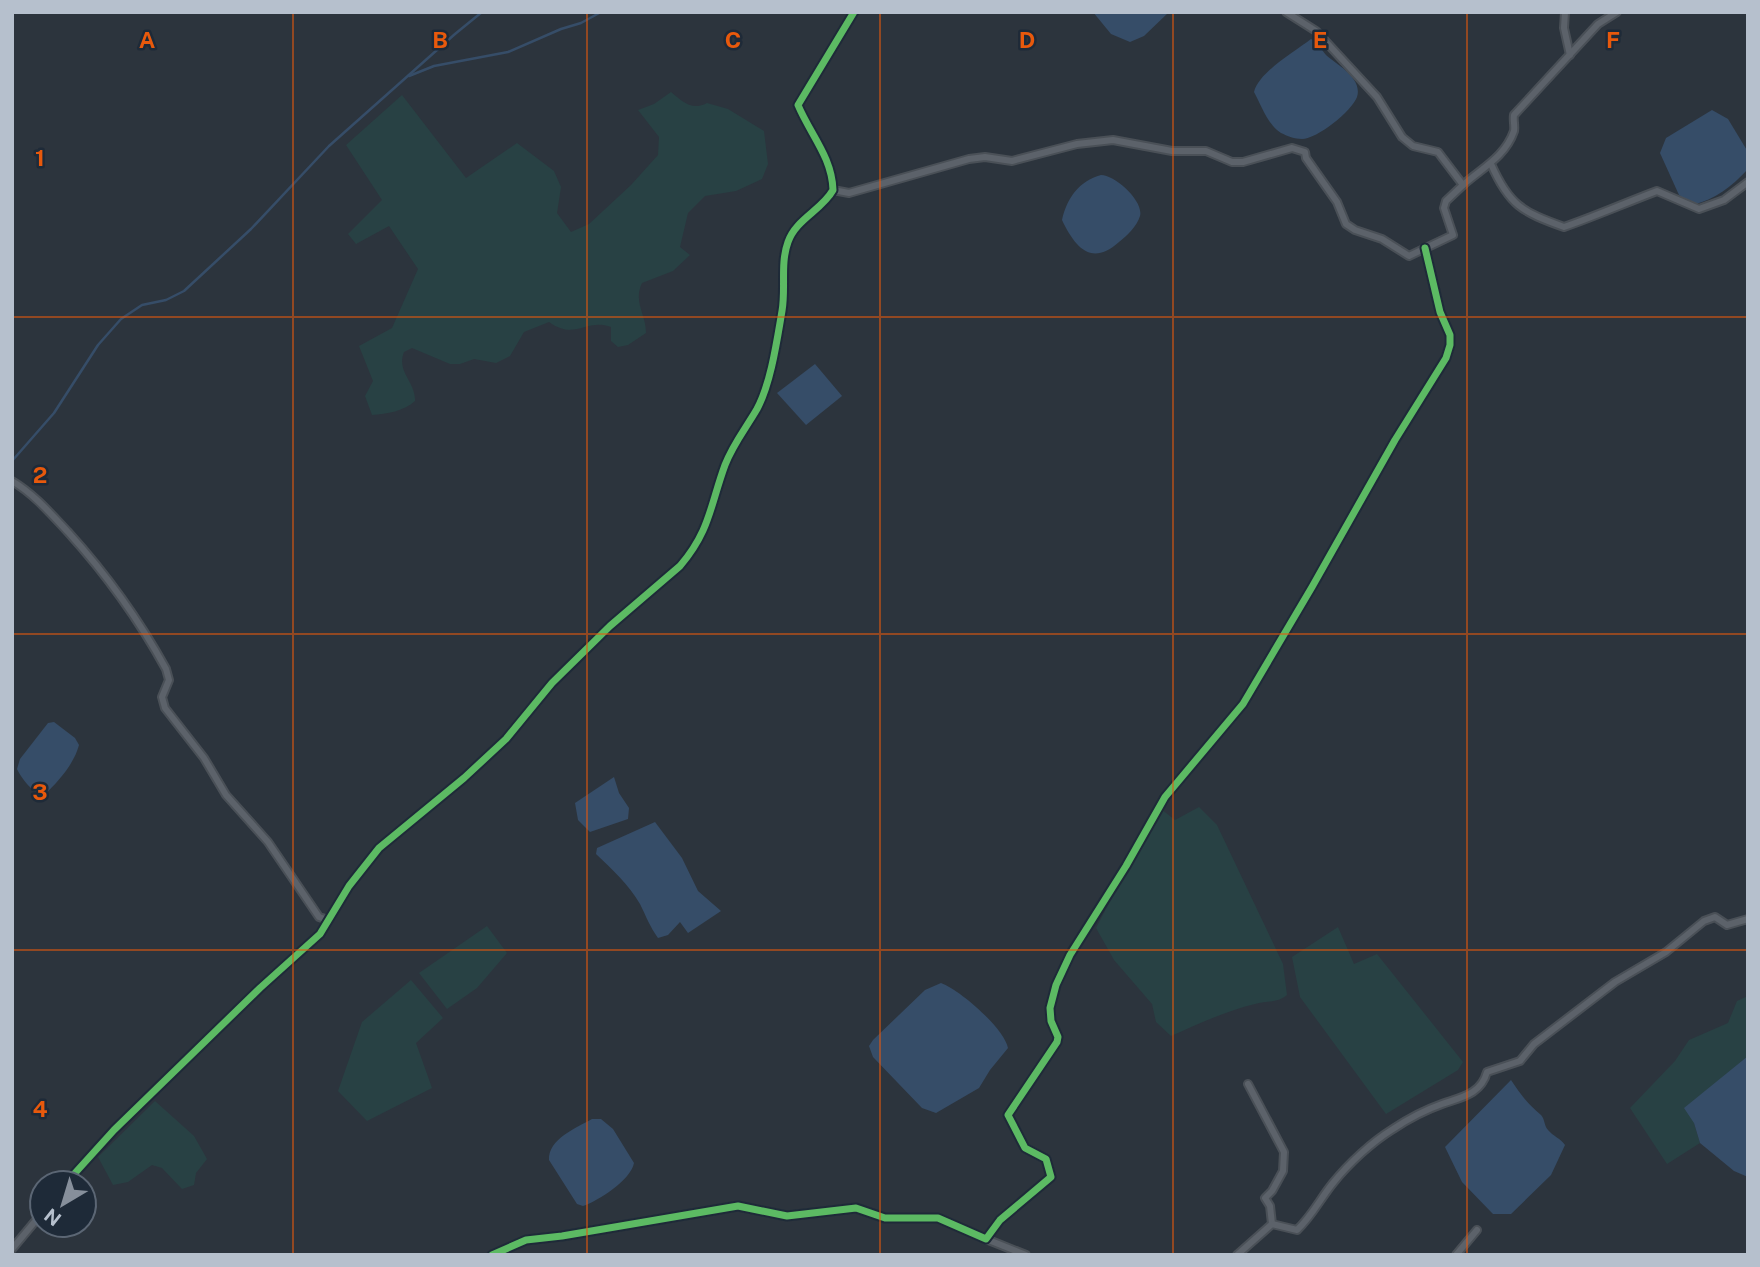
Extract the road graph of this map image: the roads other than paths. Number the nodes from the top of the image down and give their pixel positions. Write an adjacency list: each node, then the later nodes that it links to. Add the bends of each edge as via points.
1 (854, 12): 9 (street, via 798,105 830,165)
2 (1286, 12): 8 (street, via 1316,31 1334,50 1384,105 1402,137 1413,146 1438,152)
3 (1565, 12): 5 (street)
4 (1616, 12): 5 (street, via 1598,24)
5 (1570, 55): 6 (street, via 1514,115 1515,128)
6 (1492, 164): 7 (street, via 1510,199 1564,227 1657,191 1699,209 1724,200); 8 (street)
7 (1748, 182)
8 (1463, 184): 10 (street, via 1444,208 1453,235)
9 (833, 190): 10 (street, via 849,193 969,159 1012,161 1077,144 1114,140 1172,151 1206,151 1232,162 1292,148 1305,152 1346,224 1409,256); 13 (street, via 788,240 783,309 765,389 726,463 707,526 690,555 610,625 552,683 506,739 379,848)
10 (1425, 248): 19 (street, via 1450,335 1446,358 1243,704 1165,797 1070,955 1050,1008 1057,1042 1008,1115 1025,1148 1046,1158 1051,1177 1000,1220)
11 (12, 481): 13 (street, via 55,518 126,602 166,669 165,708 226,795 268,842 318,917)
12 (1748, 919): 16 (street, via 1727,925 1715,917 1704,921 1666,952 1607,988 1534,1044 1520,1061 1487,1072 1484,1083 1466,1097 1416,1116 1374,1143 1333,1182 1310,1219 1297,1230)
13 (328, 920): 15 (street, via 320,934)
14 (1248, 1084): 16 (street, via 1284,1152 1283,1171 1265,1198)
15 (79, 1169)
16 (1272, 1224): 23 (street)
17 (28, 1230): 20 (street)
18 (1477, 1230): 24 (street)
19 (986, 1239): 21 (street, via 938,1218 885,1218 856,1208 788,1216 738,1206 526,1240); 22 (street)
20 (12, 1249)
21 (492, 1255)
22 (1026, 1255)
23 (1237, 1255)
24 (1456, 1255)

